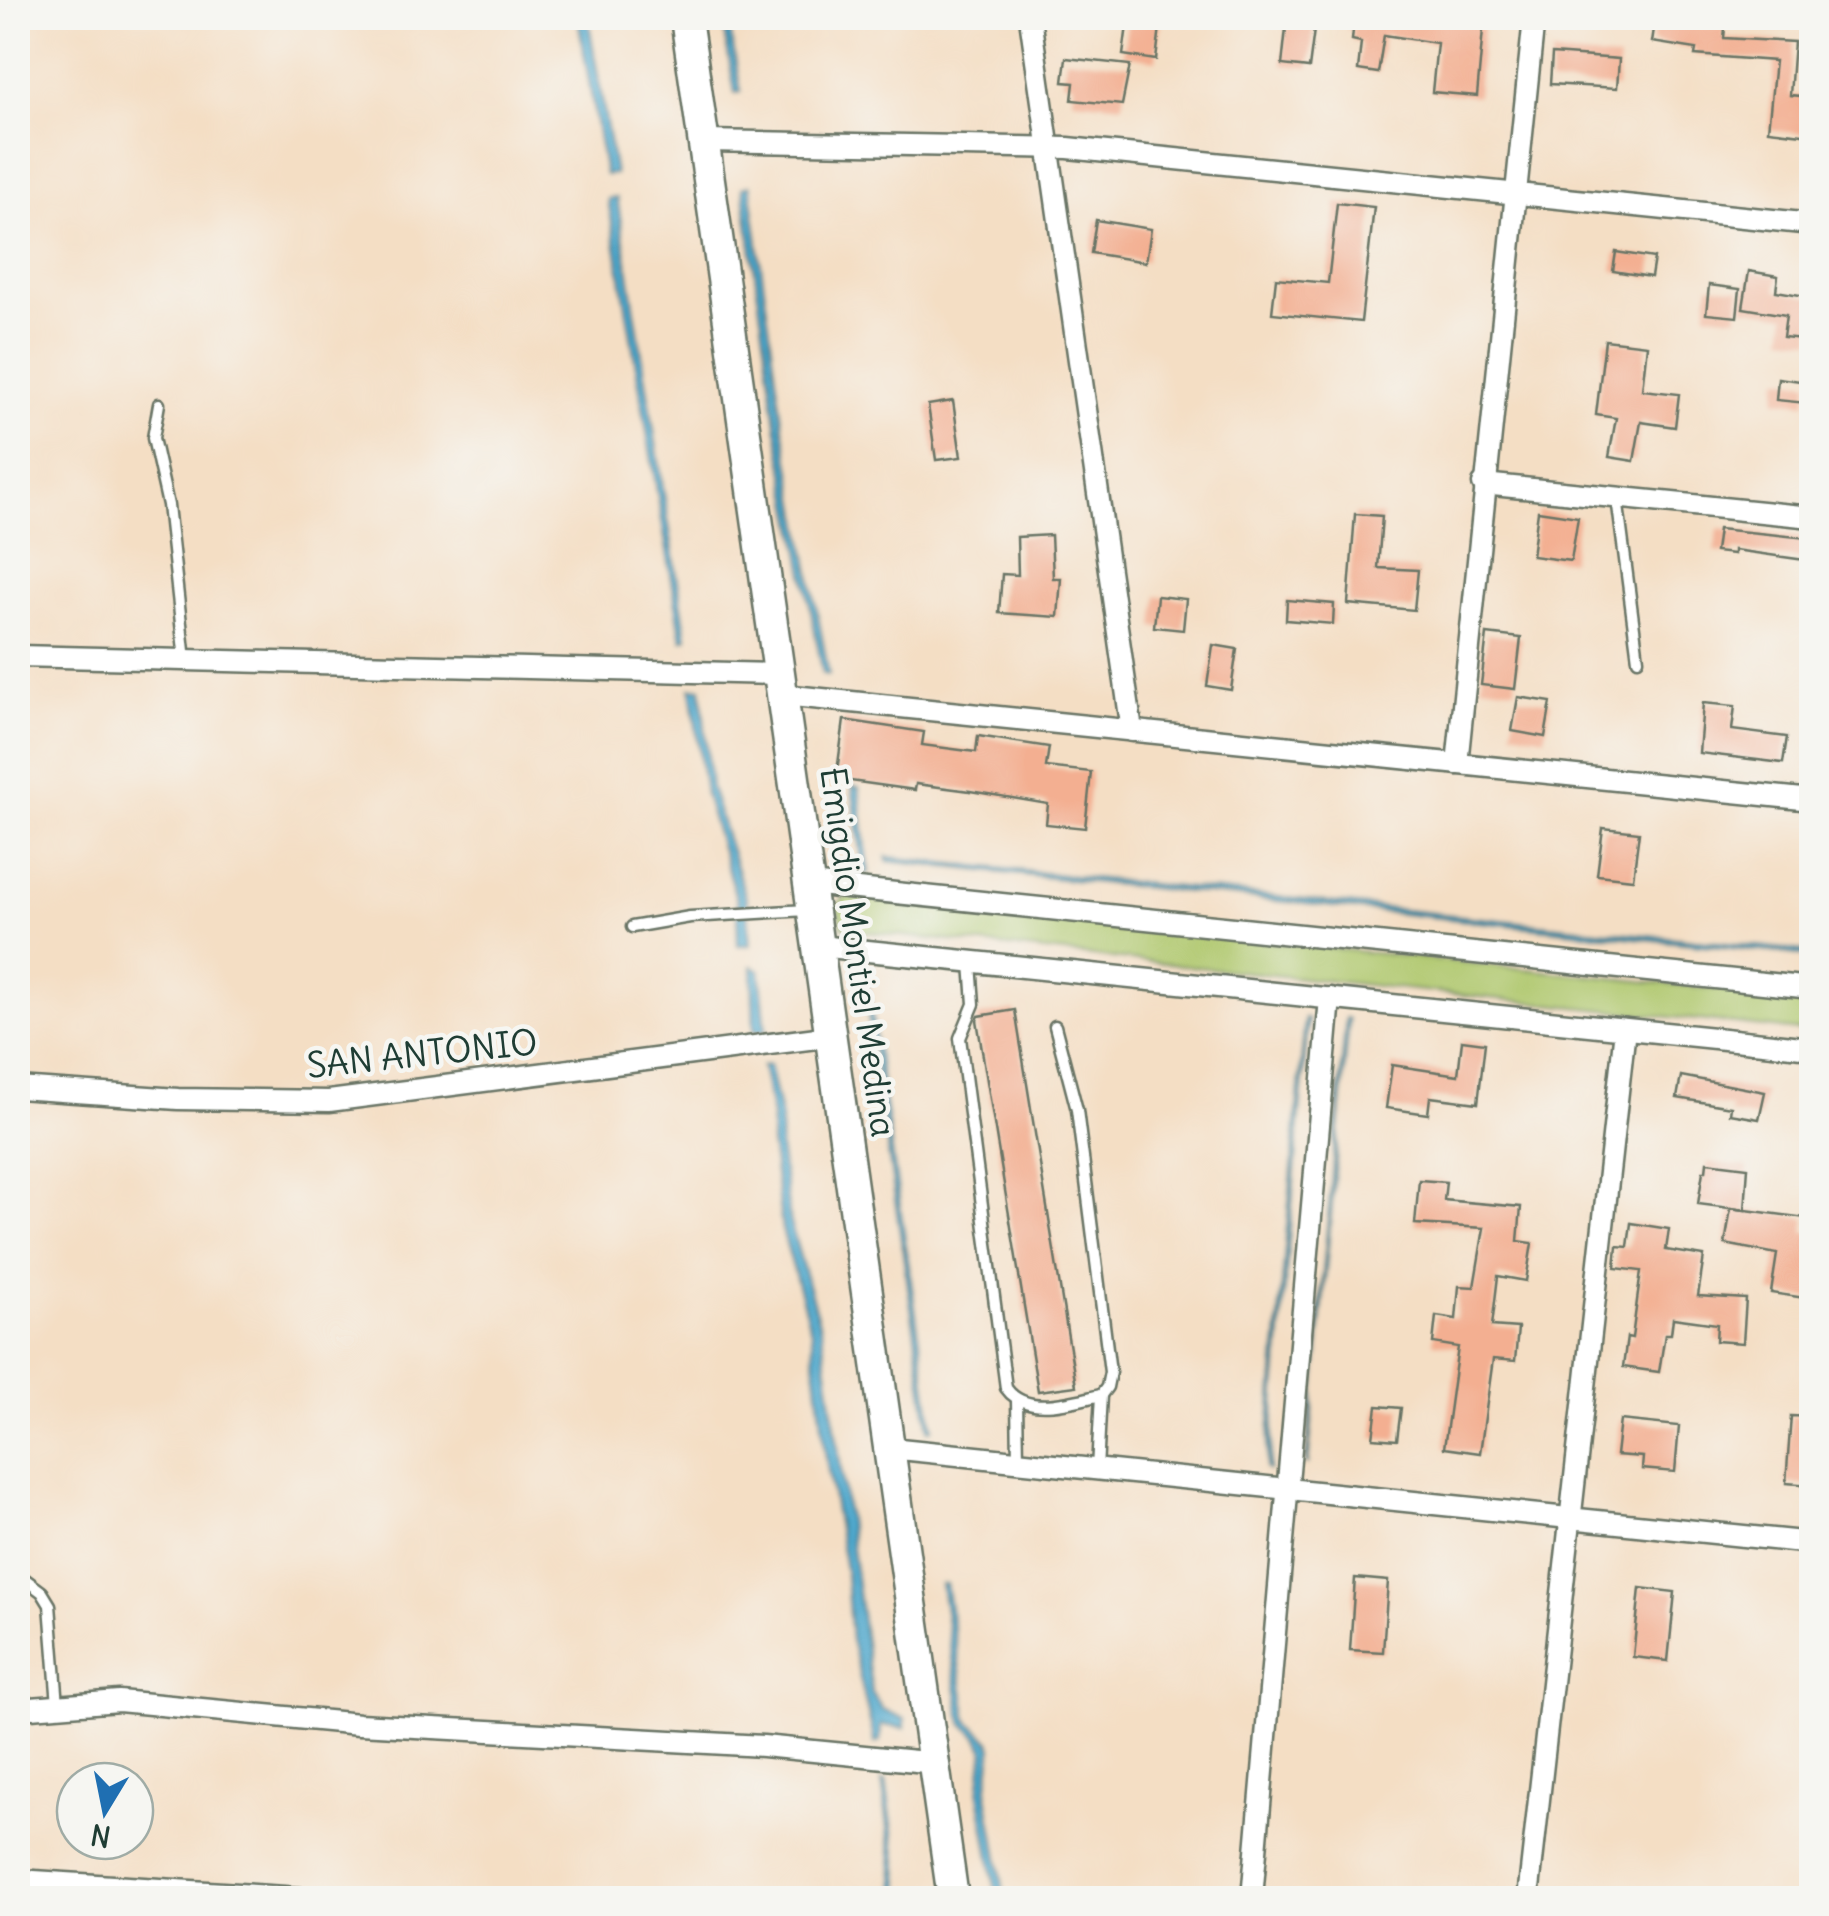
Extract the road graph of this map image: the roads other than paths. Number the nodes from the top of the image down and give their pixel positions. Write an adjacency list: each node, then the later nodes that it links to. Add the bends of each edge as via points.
1 (686, 18): 4 (main road, Emigdio Montiel Medina)
2 (1030, 18): 5 (street)
3 (1534, 18): 6 (street)
4 (704, 141): 5 (street); 15 (main road, Emigdio Montiel Medina)
5 (1048, 146): 6 (street); 16 (street)
6 (1516, 194): 7 (street); 9 (street)
7 (1812, 224)
8 (159, 404): 14 (lane, via 153,438 168,505)
9 (1483, 484): 10 (street); 17 (street)
10 (1617, 497): 11 (street); 13 (lane)
11 (1812, 517)
12 (18, 656): 14 (street)
13 (1638, 659)
14 (185, 660): 15 (street)
15 (781, 684): 16 (street); 19 (main road, Emigdio Montiel Medina)
16 (1132, 731): 17 (street)
17 (1457, 764): 18 (street)
18 (1812, 800)
19 (811, 896): 20 (lane); 21 (main road, Emigdio Montiel Medina); 23 (street)
20 (632, 927)
21 (819, 946): 22 (street); 27 (main road, Emigdio Montiel Medina)
22 (970, 962): 24 (street); 31 (lane, via 974,1004 960,1038 1006,1388)
23 (1812, 988)
24 (1330, 998): 26 (street); 35 (street)
25 (1055, 1026): 30 (lane, via 1082,1147 1110,1372)
26 (1625, 1029): 28 (street); 36 (street)
27 (832, 1036): 29 (street, SAN ANTONIO, via 330,1101); 32 (main road, Emigdio Montiel Medina)
28 (1812, 1048)
29 (18, 1088)
30 (1101, 1395): 31 (lane, via 1060,1404); 34 (lane)
31 (1016, 1400): 33 (lane)
32 (890, 1448): 33 (street); 41 (main road, Emigdio Montiel Medina)
33 (1018, 1461): 34 (street)
34 (1098, 1469): 35 (street)
35 (1287, 1489): 36 (street); 45 (street)
36 (1570, 1518): 37 (street); 46 (street)
37 (1812, 1543)
38 (18, 1574): 39 (lane, via 50,1606)
39 (58, 1705): 40 (street); 41 (street, via 119,1701)
40 (18, 1709)
41 (936, 1763): 44 (main road, Emigdio Montiel Medina)
42 (28, 1886): 43 (street)
43 (300, 1898)
44 (953, 1898)
45 (1252, 1898)
46 (1528, 1898)

